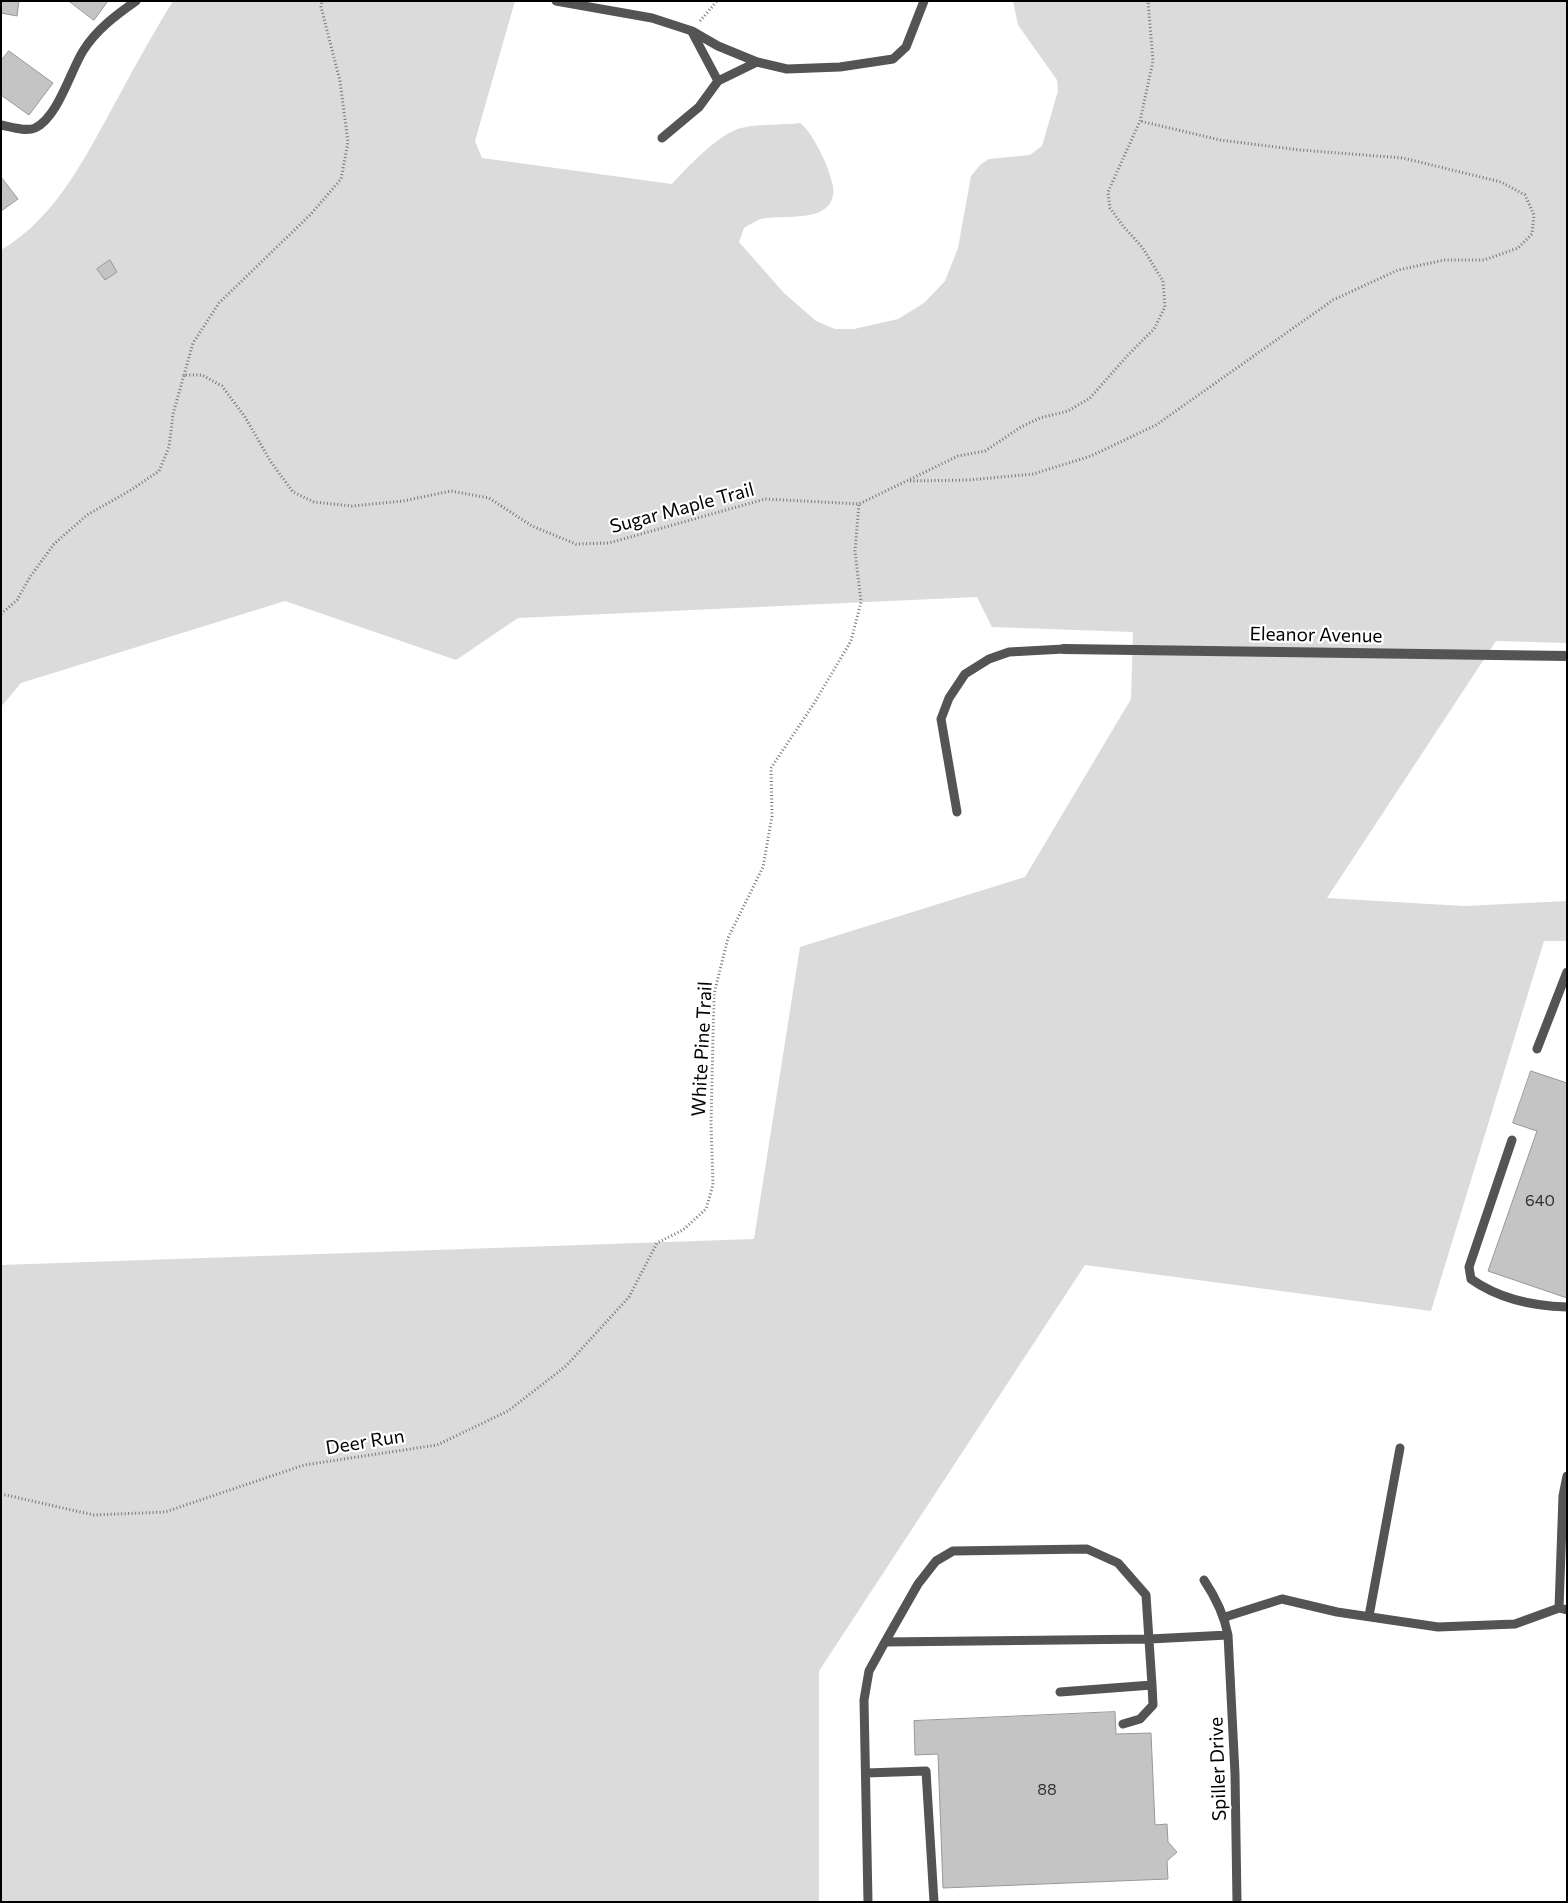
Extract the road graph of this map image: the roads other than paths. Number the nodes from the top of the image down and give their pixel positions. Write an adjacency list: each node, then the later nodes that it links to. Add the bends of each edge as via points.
1 (136, 1): 7 (lane, via 108,21 84,50 48,118 34,129)
2 (556, 1): 4 (lane, via 652,18)
3 (924, 1): 5 (lane, via 906,47 893,59 840,67 787,69)
4 (692, 32): 5 (lane); 6 (lane)
5 (757, 62): 6 (lane)
6 (718, 81): 8 (lane, via 700,107)
7 (1, 125)
8 (662, 138)
9 (1064, 649): 10 (street, Eleanor Avenue); 11 (lane, via 1009,652 989,659 965,674 949,698 941,719)
10 (1567, 656)
11 (956, 812)
12 (1567, 972): 13 (lane)
13 (1537, 1049)
14 (1512, 1140): 15 (lane, via 1469,1267 1471,1279 1486,1290 1511,1299)
15 (1567, 1307)
16 (1400, 1448): 20 (lane)
17 (1567, 1476): 19 (lane, via 1563,1496)
18 (1204, 1580): 21 (lane, Spiller Drive)
19 (1563, 1609): 20 (lane, via 1515,1624 1438,1627)
20 (1369, 1616): 21 (lane, via 1282,1599)
21 (1225, 1617): 22 (lane, Spiller Drive)
22 (1228, 1635): 23 (lane); 31 (lane, Spiller Drive)
23 (1150, 1639): 24 (lane); 24 (lane, via 1146,1595 1118,1563 1087,1549 953,1551 936,1561 918,1584); 25 (lane)
24 (885, 1642): 28 (lane, via 869,1671 864,1700)
25 (1152, 1685): 26 (lane); 27 (lane, via 1153,1705 1140,1719)
26 (1060, 1692)
27 (1123, 1724)
28 (866, 1773): 29 (lane); 30 (lane, via 926,1772)
29 (868, 1902)
30 (934, 1902)
31 (1237, 1902)

